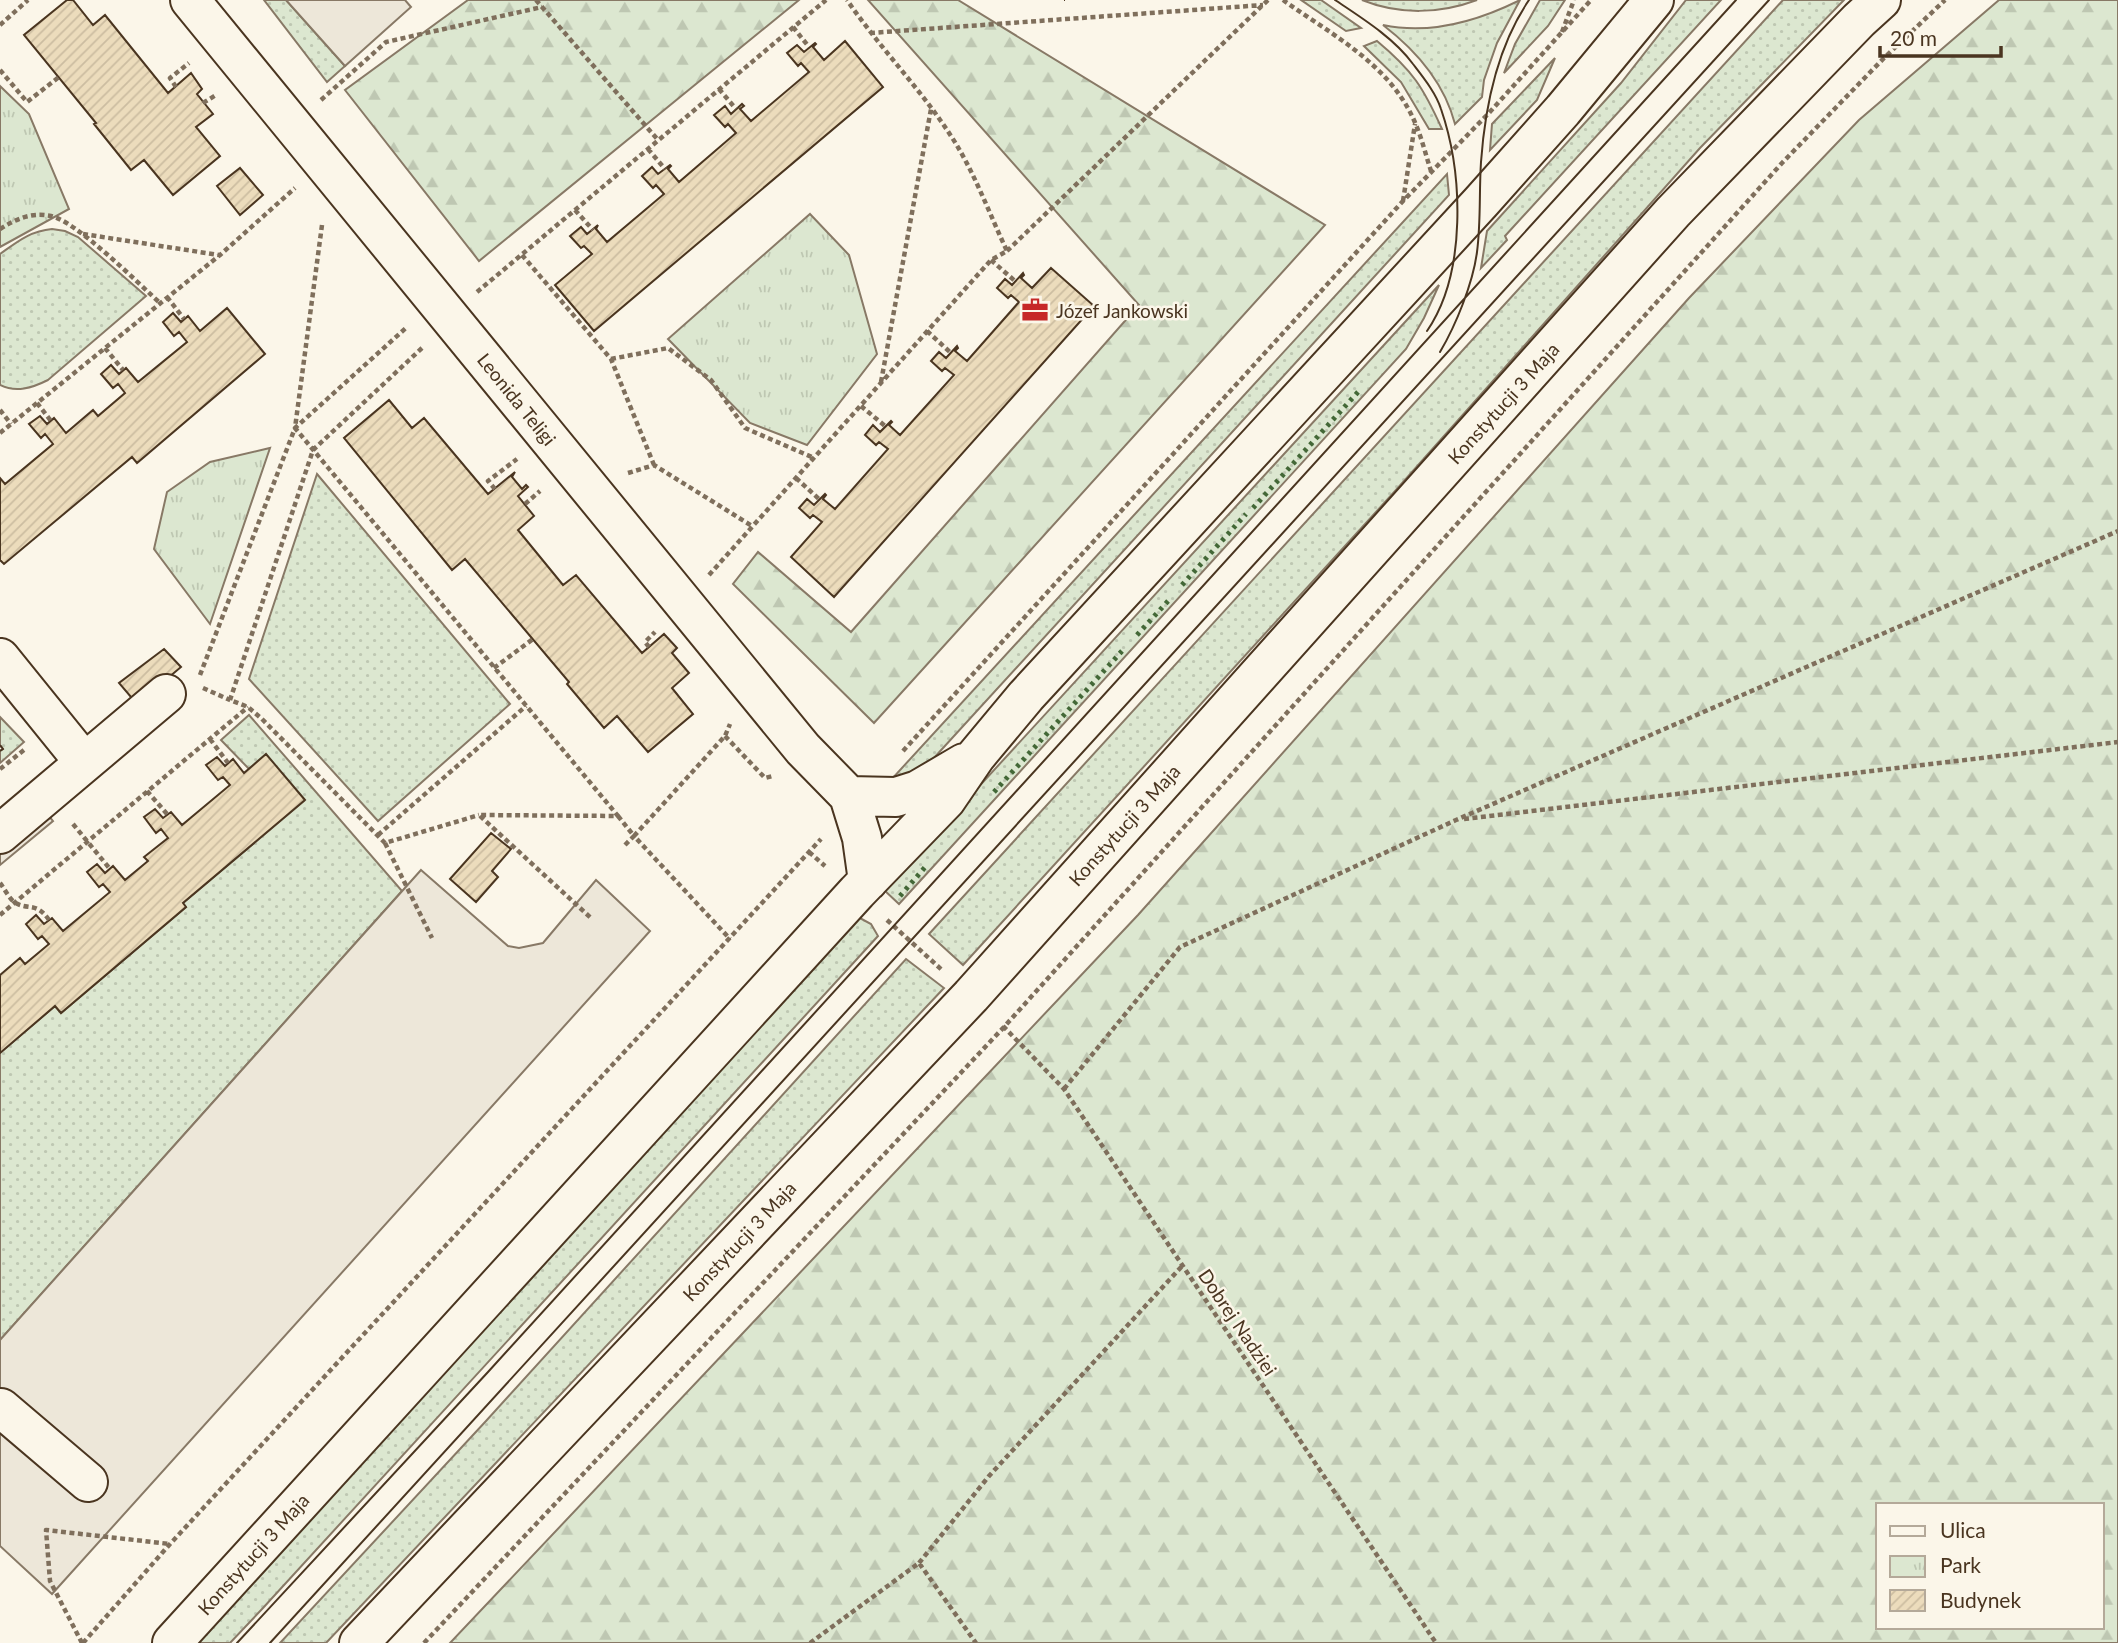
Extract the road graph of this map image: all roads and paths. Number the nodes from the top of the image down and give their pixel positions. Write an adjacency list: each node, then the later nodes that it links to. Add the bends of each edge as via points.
1 (29, 0): 14 (path)
2 (190, 0): 27 (street, Leonida Teligi)
3 (536, 0): 13 (path)
4 (826, 0): 15 (path)
5 (847, 0): 16 (path)
6 (1268, 0): 12 (path)
7 (1283, 0): 26 (path, via 1367,60 1388,80)
8 (1574, 0): 17 (path)
9 (1591, 0): 17 (path)
10 (1654, 0): 83 (street, Konstytucji 3 Maja, via 1490,192)
11 (1881, 0): 107 (street, Konstytucji 3 Maja, via 1673,212)
12 (1263, 5): 16 (path); 39 (path)
13 (542, 7): 27 (path, via 386,42); 28 (path)
14 (0, 24)
15 (793, 27): 18 (path); 23 (path)
16 (869, 33): 24 (path)
17 (1560, 36): 31 (path)
18 (809, 47)
19 (191, 61): 22 (path, via 170,78)
20 (0, 71): 21 (path, via 27,102)
21 (59, 77)
22 (176, 87)
23 (719, 89): 25 (path); 28 (path)
24 (931, 108): 39 (path, via 952,138); 53 (path)
25 (736, 109)
26 (1415, 123): 31 (path); 33 (path)
27 (293, 126): 46 (street, Leonida Teligi)
28 (658, 140): 29 (path)
29 (648, 149): 30 (path); 34 (path)
30 (665, 169)
31 (1431, 171): 33 (path)
32 (301, 183): 40 (path)
33 (1402, 201): 88 (path)
34 (575, 210): 37 (path); 41 (path)
35 (322, 224): 60 (path)
36 (0, 229): 38 (path, via 22,216 52,216)
37 (593, 230)
38 (82, 234): 40 (path); 45 (path)
39 (1007, 251): 42 (path)
40 (220, 255): 44 (path)
41 (522, 255): 46 (path); 51 (path)
42 (991, 260): 43 (path); 48 (path)
43 (1015, 281)
44 (167, 297): 45 (path); 47 (path)
45 (160, 303): 49 (path)
46 (443, 308): 60 (path); 62 (path, via 432,339); 67 (street, Leonida Teligi)
47 (184, 319)
48 (927, 331): 50 (path); 53 (path)
49 (105, 348): 52 (path); 54 (path)
50 (951, 353)
51 (611, 359): 64 (path, via 668,348 711,380 745,428); 65 (path)
52 (123, 370)
53 (881, 383): 55 (path)
54 (37, 403): 57 (path); 58 (path)
55 (861, 406): 59 (path); 64 (path)
56 (0, 411): 58 (path)
57 (51, 421)
58 (11, 424): 61 (path)
59 (885, 426)
60 (295, 428): 62 (path); 78 (path, via 196,685)
61 (0, 433)
62 (313, 450): 76 (path); 78 (path)
63 (526, 452): 68 (path, via 488,481)
64 (814, 458): 66 (path)
65 (654, 465): 67 (path); 70 (path)
66 (796, 478): 69 (path); 70 (path)
67 (588, 485): 72 (street, Leonida Teligi)
68 (495, 489)
69 (819, 499)
70 (752, 526): 72 (path)
71 (2118, 531): 91 (path)
72 (684, 603): 74 (path, via 645,642); 88 (street, Leonida Teligi, via 803,749)
73 (533, 639): 76 (path)
74 (649, 647)
75 (0, 658): 84 (street)
76 (495, 668): 79 (path)
77 (166, 694): 84 (street)
78 (230, 700): 80 (path)
79 (526, 706): 90 (path, via 618,816); 93 (path)
80 (248, 707): 81 (path); 93 (path)
81 (210, 739): 85 (path); 86 (path)
82 (2118, 742): 91 (path)
83 (976, 756): 88 (street, via 911,793); 100 (street, Konstytucji 3 Maja, via 946,800)
84 (84, 761): 87 (street)
85 (228, 763)
86 (147, 790): 89 (path); 94 (path)
87 (48, 794): 92 (street); 94 (path)
88 (854, 799): 97 (path); 100 (street, Leonida Teligi, via 862,838)
89 (167, 814)
90 (479, 815): 95 (path); 103 (path)
91 (1456, 820): 108 (path, via 1180,947)
92 (0, 834)
93 (378, 835): 95 (path)
94 (87, 841): 98 (path); 101 (path)
95 (385, 843): 105 (path)
96 (625, 845): 106 (path, via 634,836)
97 (809, 852): 100 (path, Dobrej Nadziei); 106 (path)
98 (110, 869)
99 (0, 883): 101 (path)
100 (863, 886): 107 (path, Dobrej Nadziei); 115 (street, Konstytucji 3 Maja)
101 (15, 902): 102 (path); 104 (path, via 35,906)
102 (0, 915)
103 (592, 919)
104 (49, 920)
105 (432, 939)
106 (730, 939): 112 (path)
107 (971, 996): 108 (path, Dobrej Nadziei); 116 (street, Konstytucji 3 Maja)
108 (1064, 1089): 109 (path, Dobrej Nadziei)
109 (1183, 1265): 113 (path, via 989,1476); 119 (path, Dobrej Nadziei)
110 (1, 1408): 111 (street)
111 (88, 1482)
112 (170, 1544): 114 (path); 114 (path, via 46,1530 50,1581)
113 (919, 1563): 117 (path); 118 (path)
114 (82, 1643)
115 (172, 1643)
116 (359, 1643)
117 (810, 1643)
118 (976, 1643)
119 (1436, 1643)

